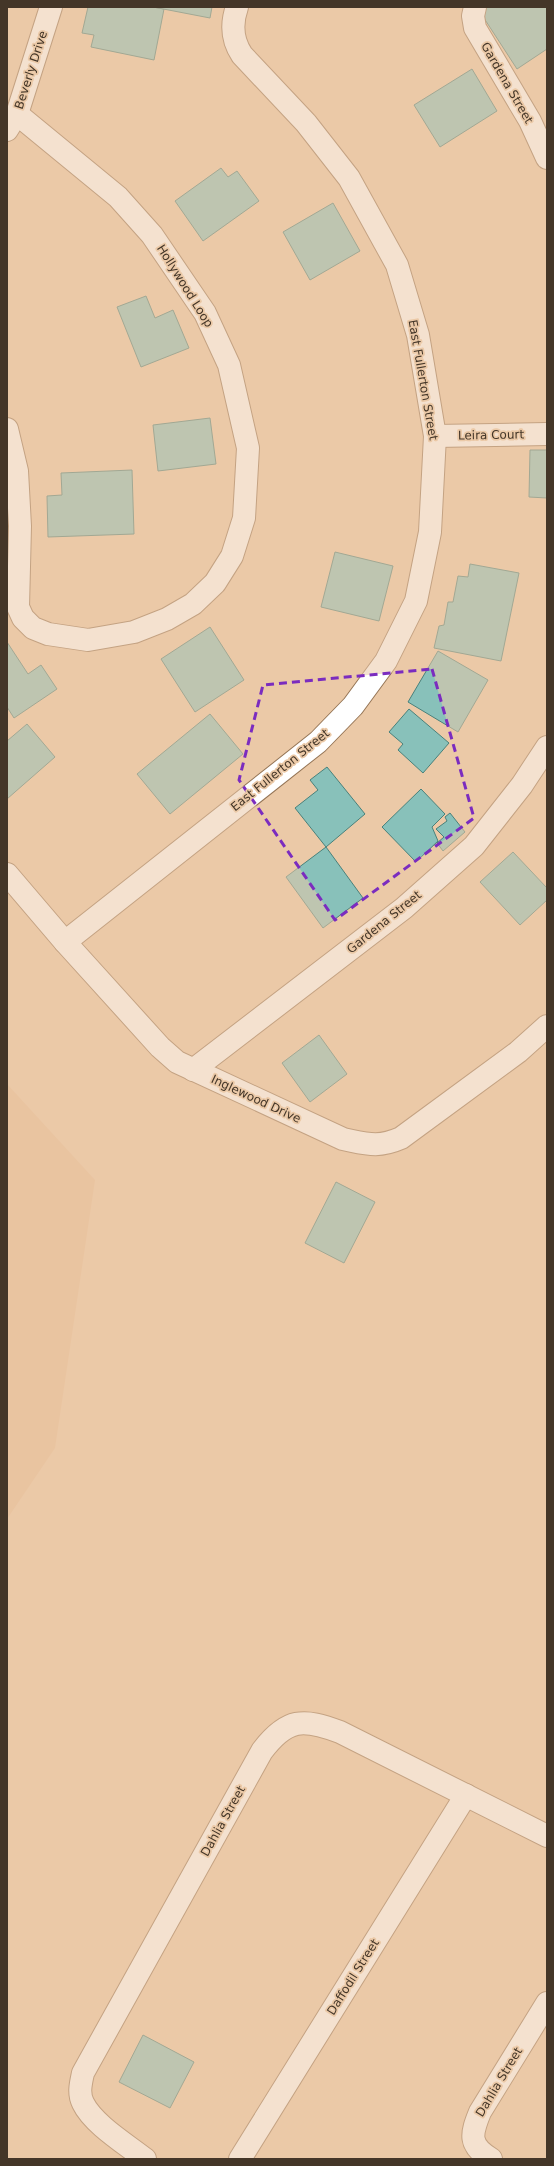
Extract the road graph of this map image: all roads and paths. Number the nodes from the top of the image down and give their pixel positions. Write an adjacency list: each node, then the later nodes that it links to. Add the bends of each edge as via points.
1 (51, 7): 4 (street, Beverly Drive)
2 (237, 7): 8 (street, East Fullerton Street, via 233,29 235,44 242,55 306,123 349,178 397,265 418,335)
3 (475, 7): 5 (street, Gardena Street, via 475,28 530,121)
4 (12, 122): 6 (street, Hollywood Loop, via 118,197 152,235 205,313 229,365 248,448 244,518 232,556 214,583 193,604 167,619 134,632 88,640 48,634 33,628 23,618 18,607 20,526 17,472)
5 (547, 158)
6 (7, 429)
7 (547, 434): 8 (street, Leira Court)
8 (435, 436): 11 (street, East Fullerton Street, via 430,532 416,601 386,662 353,706 318,742)
9 (547, 747): 13 (street, Gardena Street, via 522,785 474,846 404,908)
10 (7, 874): 11 (street, Inglewood Drive)
11 (64, 942): 13 (street, Inglewood Drive, via 160,1047 177,1062)
12 (547, 1026): 13 (street, Inglewood Drive, via 518,1052 422,1124 386,1145 343,1139)
13 (193, 1070)
14 (466, 1796): 15 (street, Dahlia Street); 17 (street, Dahlia Street, via 320,1724 300,1722 273,1737 254,1765 83,2073 80,2088 82,2102 92,2117); 18 (street, Daffodil Street)
15 (547, 1836)
16 (547, 2003): 19 (street, Dahlia Street, via 480,2112 473,2128 476,2147)
17 (145, 2159)
18 (240, 2159)
19 (491, 2159)

